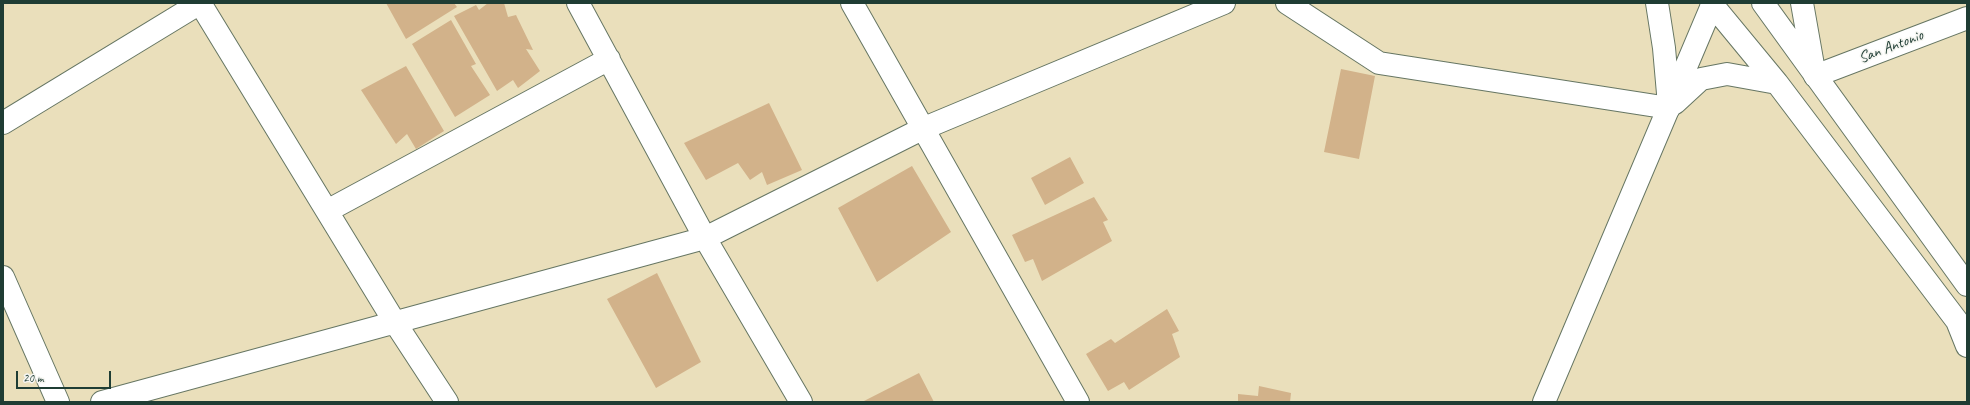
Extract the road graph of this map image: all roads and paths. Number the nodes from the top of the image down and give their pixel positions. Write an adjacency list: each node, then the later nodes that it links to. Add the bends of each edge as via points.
1 (200, 3): 15 (street); 17 (street)
2 (578, 3): 11 (street)
3 (852, 3): 16 (street)
4 (1224, 3): 16 (street)
5 (1287, 3): 14 (street, via 1379,63)
6 (1657, 3): 14 (street)
7 (1763, 3): 12 (street)
8 (1802, 3): 12 (street)
9 (1712, 4): 13 (street); 14 (street)
10 (1967, 18): 12 (street, San Antonio)
11 (609, 59): 17 (street); 18 (street)
12 (1815, 76): 20 (street)
13 (1777, 83): 14 (street, via 1726,74 1701,79); 22 (street, via 1957,321)
14 (1669, 108): 28 (street)
15 (3, 123)
16 (922, 129): 18 (street); 27 (street)
17 (327, 212): 21 (street)
18 (705, 238): 21 (street); 26 (street)
19 (3, 277): 23 (street)
20 (1967, 285)
21 (394, 321): 24 (street); 25 (street)
22 (1967, 346)
23 (58, 402)
24 (102, 402)
25 (447, 402)
26 (801, 402)
27 (1078, 402)
28 (1544, 402)

